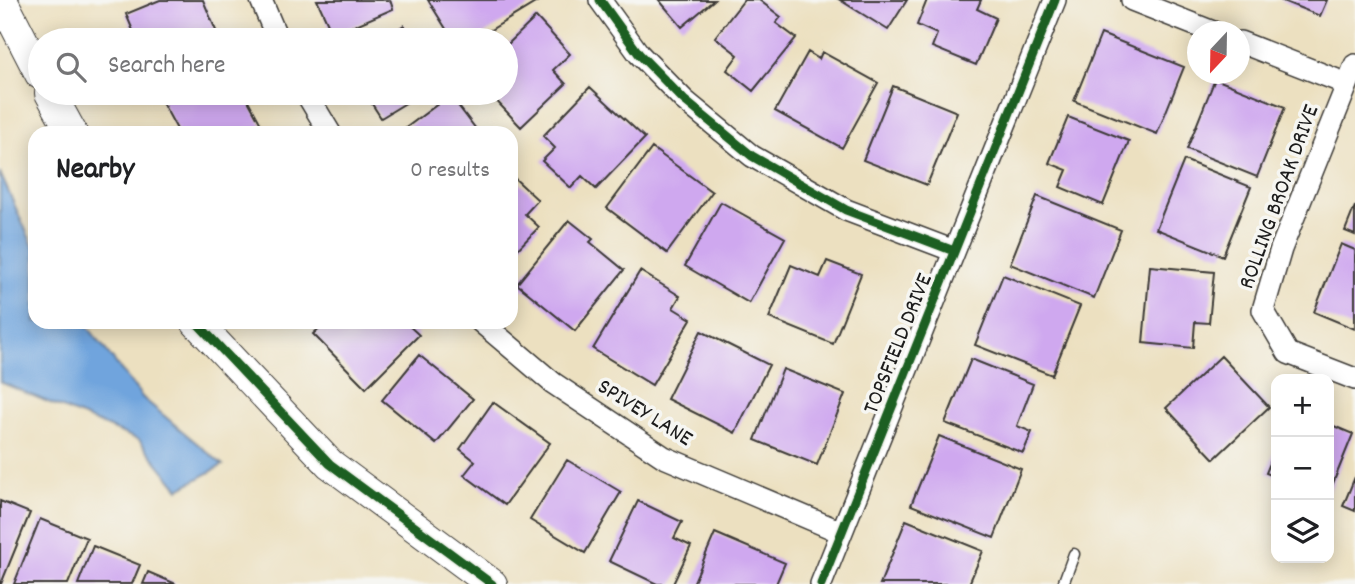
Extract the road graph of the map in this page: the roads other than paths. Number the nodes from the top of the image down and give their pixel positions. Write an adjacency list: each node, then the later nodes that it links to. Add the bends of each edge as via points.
1 (2, 0): 9 (street)
2 (261, 0): 7 (street)
3 (600, 0): 15 (street, via 639,54 684,100 752,156 846,210)
4 (1055, 0): 15 (street, TOPSFIELD DRIVE)
5 (1132, 0): 6 (street)
6 (1187, 22)
7 (273, 28)
8 (1250, 45): 10 (street)
9 (28, 51)
10 (1351, 75): 18 (street, ROLLING BROAK DRIVE, via 1280,249 1263,310 1288,353)
11 (57, 105): 13 (street)
12 (313, 105): 14 (street)
13 (68, 126)
14 (326, 126)
15 (954, 251): 19 (street, TOPSFIELD DRIVE)
16 (203, 329): 21 (street, via 330,464)
17 (489, 329): 19 (street, SPIVEY LANE, via 553,383 664,457)
18 (1355, 379)
19 (841, 532): 22 (street, TOPSFIELD DRIVE)
20 (1074, 554): 23 (lane)
21 (492, 584)
22 (821, 584)
23 (1063, 584)

